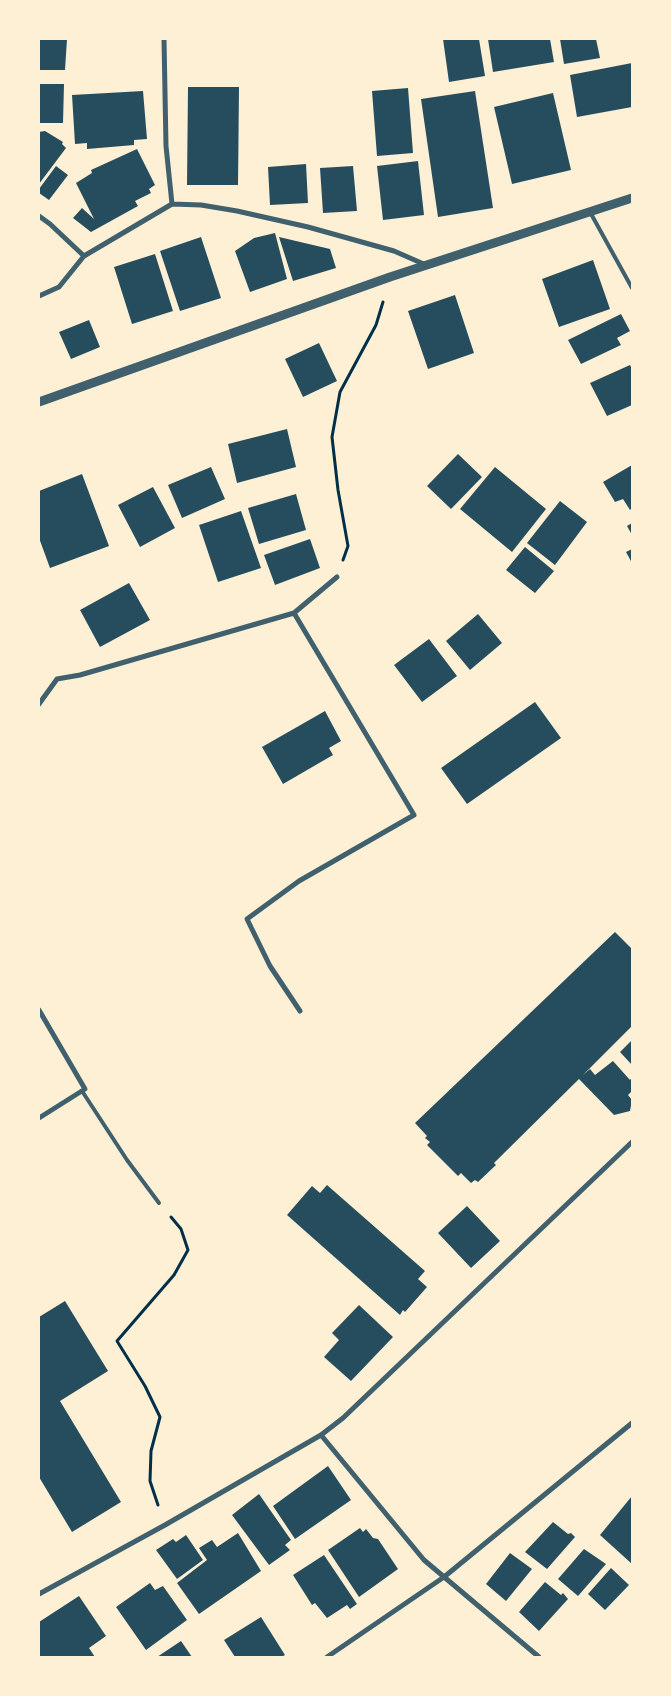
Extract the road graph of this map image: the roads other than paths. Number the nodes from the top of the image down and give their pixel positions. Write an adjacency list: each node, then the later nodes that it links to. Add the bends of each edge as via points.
1 (164, 39): 3 (street, via 166,146)
2 (632, 198): 4 (street)
3 (172, 204): 6 (street); 7 (street, via 237,211 308,227 394,251)
4 (590, 212): 7 (street); 8 (lane)
5 (39, 216): 6 (street)
6 (84, 256): 9 (street, via 60,287)
7 (426, 266): 10 (street)
8 (632, 288)
9 (39, 296)
10 (39, 402)
11 (337, 577): 12 (street)
12 (294, 613): 13 (street, via 57,679); 15 (street, via 414,814 299,880 248,919 270,966)
13 (39, 704)
14 (39, 1010): 16 (street, via 86,1089)
15 (300, 1012)
16 (82, 1091): 17 (street); 19 (lane)
17 (39, 1118)
18 (632, 1142): 21 (street, via 343,1418)
19 (159, 1203)
20 (632, 1423): 22 (street)
21 (321, 1435): 22 (street, via 424,1560); 23 (street)
22 (444, 1577): 24 (street); 25 (street)
23 (39, 1594)
24 (327, 1657)
25 (539, 1657)

